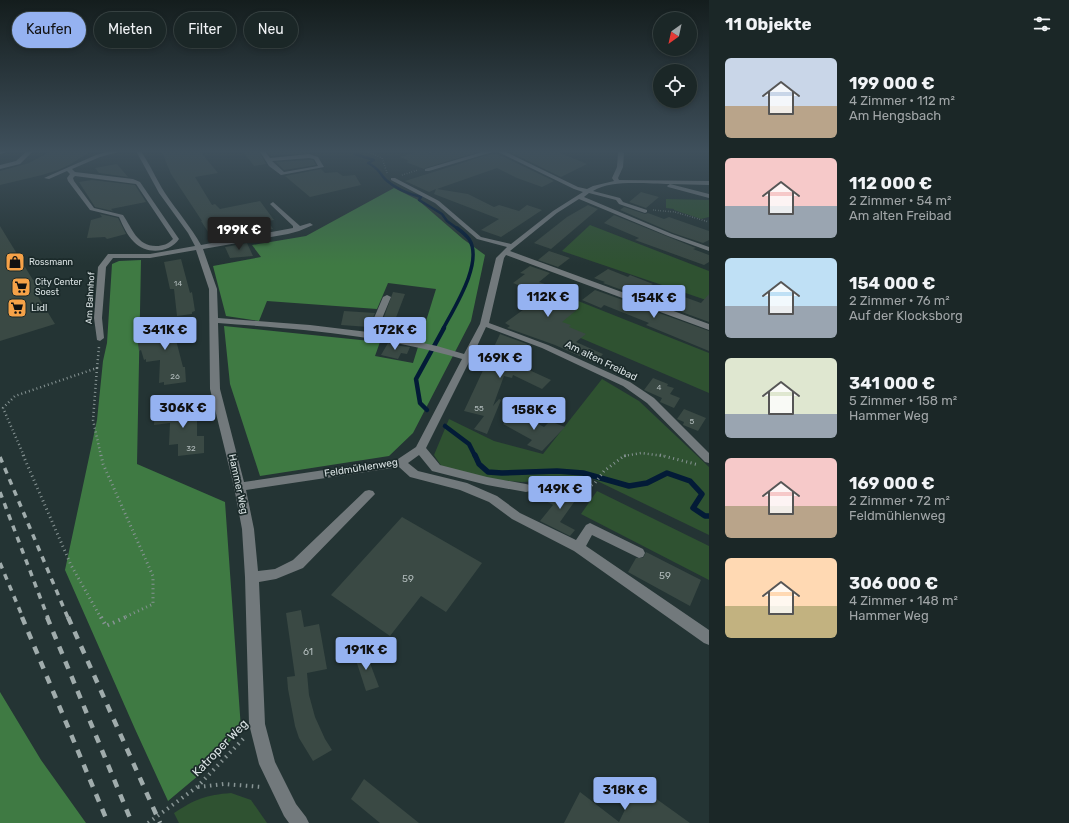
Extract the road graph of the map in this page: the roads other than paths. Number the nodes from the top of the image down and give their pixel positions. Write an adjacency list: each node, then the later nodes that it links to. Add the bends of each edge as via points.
1 (77, 188): 2 (street, via 92,209 121,216 138,244 147,249 172,244 176,239)
2 (142, 188)
3 (160, 188): 16 (street, Hammer Weg)
4 (410, 188): 15 (street, via 437,202 479,238)
5 (578, 188): 8 (street)
6 (594, 188): 8 (street, Feldmühlenweg)
7 (676, 188): 9 (street)
8 (588, 191): 10 (street, Feldmühlenweg); 12 (street, via 618,199)
9 (709, 196)
10 (579, 197): 15 (street, Feldmühlenweg, via 555,212); 17 (street)
11 (273, 204): 14 (street, via 296,224)
12 (645, 211)
13 (310, 225): 14 (street)
14 (297, 230): 16 (street)
15 (512, 246): 18 (street, Feldmühlenweg)
16 (199, 248): 20 (street, Hammer Weg, via 213,289); 24 (street, Am Bahnhof, via 150,256 111,256 102,267 98,318)
17 (709, 249)
18 (505, 252): 21 (street, Feldmühlenweg, via 500,258); 22 (street)
19 (387, 297): 23 (street)
20 (214, 320): 23 (street); 29 (street, Hammer Weg, via 215,389)
21 (484, 324): 25 (street, Feldmühlenweg); 28 (street, Am alten Freibad, via 563,354 639,392 662,411)
22 (709, 327)
23 (371, 335): 25 (street, via 422,343)
24 (100, 338)
25 (468, 358): 26 (street, Feldmühlenweg)
26 (420, 448): 27 (street, Feldmühlenweg); 30 (street, via 436,468)
27 (401, 463): 29 (street, Feldmühlenweg); 32 (street, via 414,474 464,486 493,499 516,516)
28 (706, 463)
29 (240, 487): 34 (street, Hammer Weg, via 248,529)
30 (526, 488)
31 (369, 494): 34 (street, via 298,564 276,574)
32 (578, 547): 33 (street, via 590,528); 35 (street)
33 (639, 553)
34 (252, 577): 36 (street, Hammer Weg, via 257,724 267,764 290,810)
35 (709, 638)
36 (300, 823)

